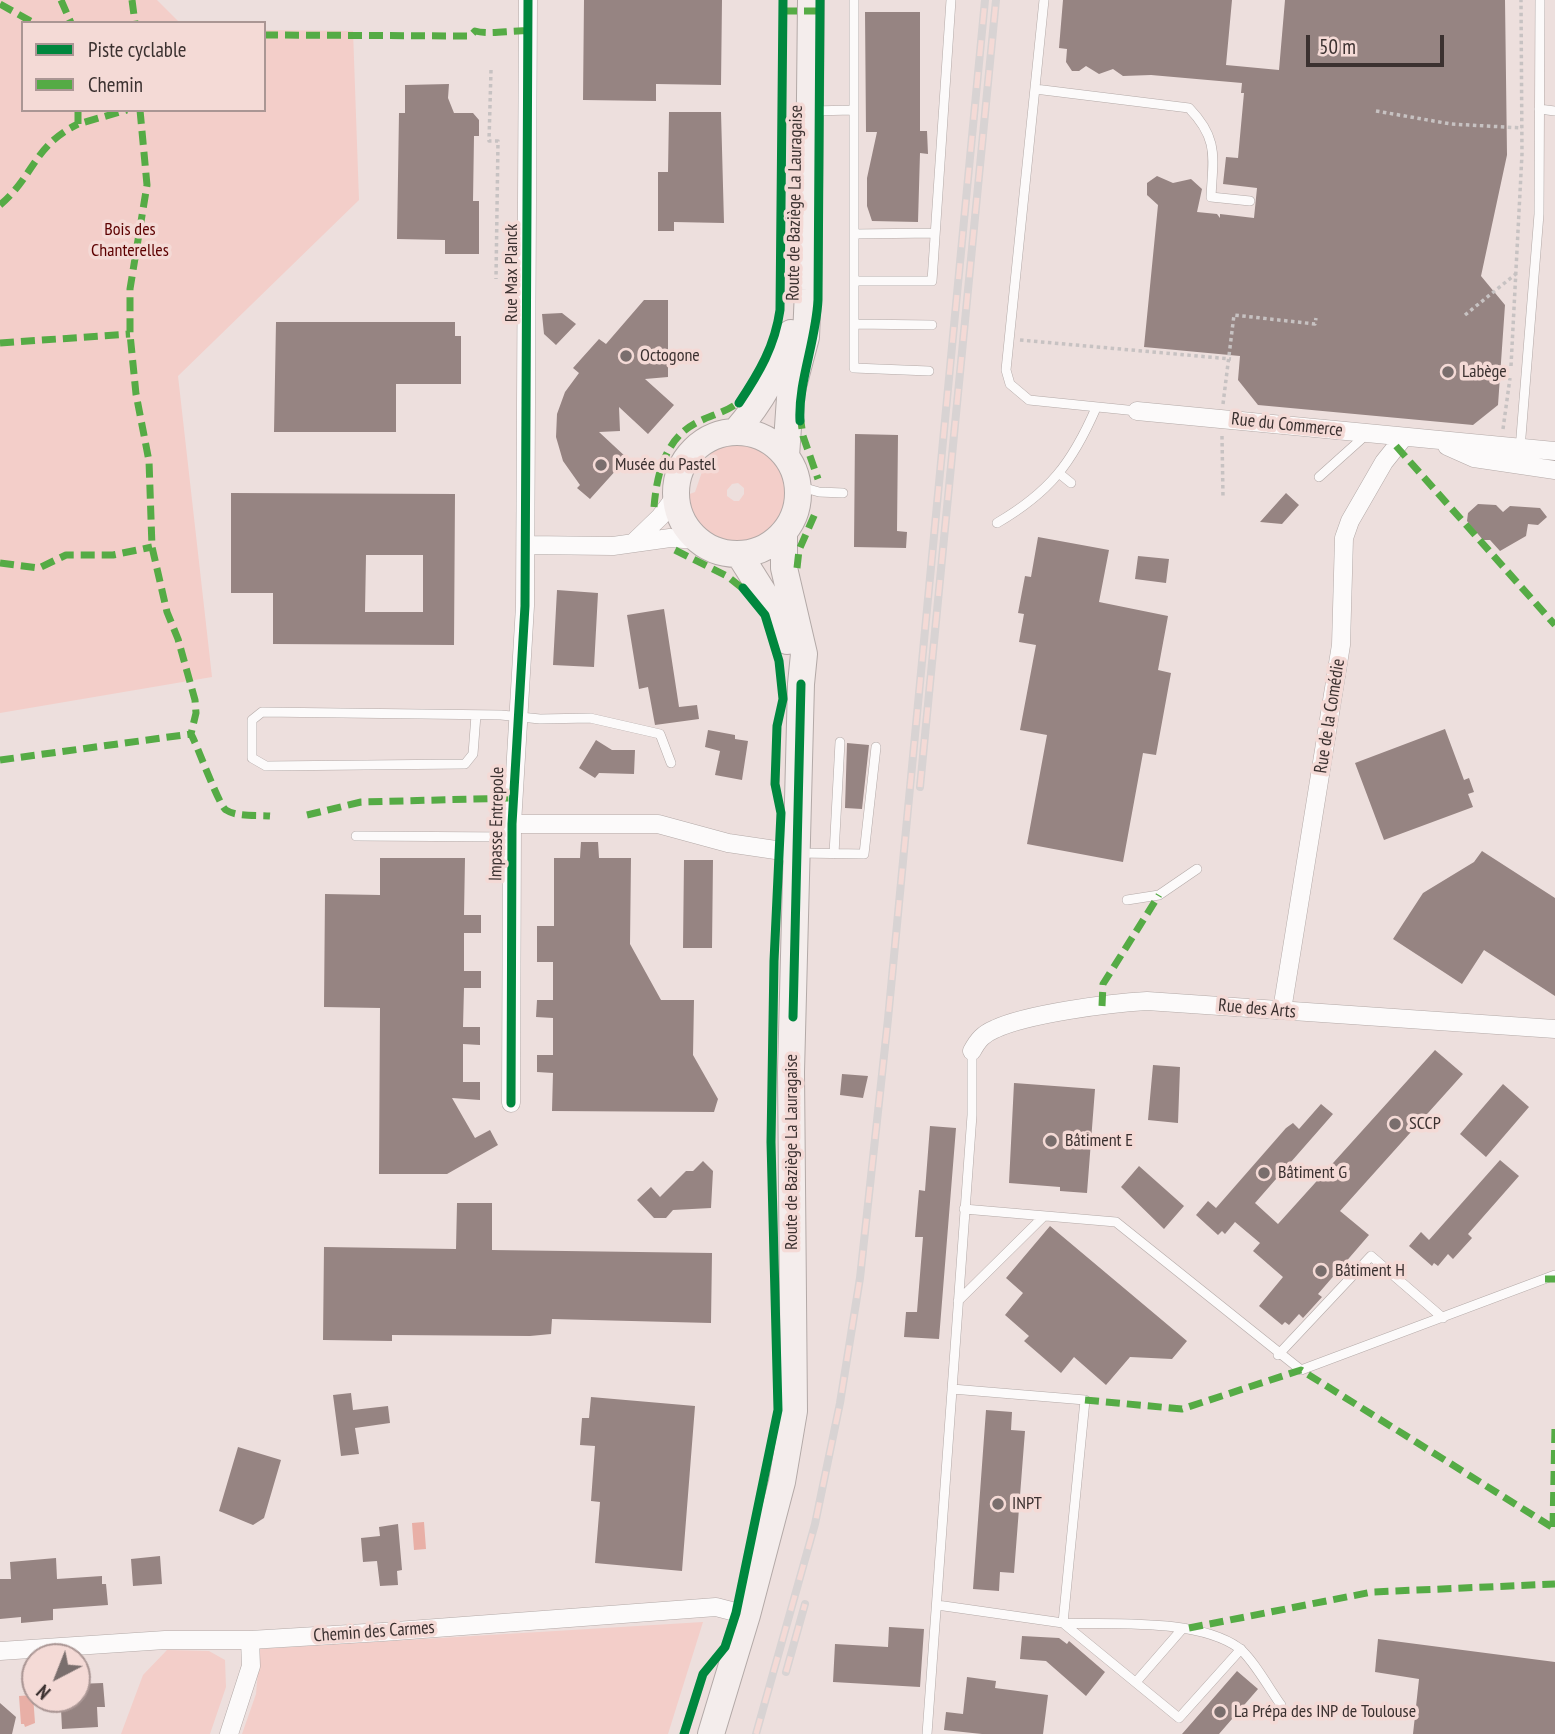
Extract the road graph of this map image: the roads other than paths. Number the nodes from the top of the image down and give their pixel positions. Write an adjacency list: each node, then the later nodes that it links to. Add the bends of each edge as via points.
1 (528, 0): 40 (street, Rue Max Planck)
2 (799, 0): 22 (main road, Route de Baziège La Lauragaise, via 793,326 780,365)
3 (811, 0): 11 (main road, Route de Baziège La Lauragaise)
4 (854, 0): 10 (lane)
5 (951, 0): 14 (lane)
6 (1044, 0): 8 (lane)
7 (1539, 0): 9 (lane)
8 (1035, 89): 13 (lane, via 1189,108 1214,143 1211,197); 20 (lane, via 1006,370 1017,393 1035,402)
9 (1539, 109): 12 (lane); 28 (lane, via 1539,214)
10 (853, 110): 11 (lane); 15 (lane)
11 (810, 111): 27 (main road, Route de Baziège La Lauragaise, via 806,337 790,398)
12 (1555, 111)
13 (1250, 201)
14 (935, 233): 15 (lane); 16 (lane, via 932,281)
15 (854, 234): 16 (lane)
16 (854, 281): 17 (lane)
17 (854, 324): 18 (lane); 19 (lane, via 855,368)
18 (932, 326)
19 (929, 371)
20 (1096, 408): 21 (lane); 30 (lane)
21 (1137, 411): 23 (street, Rue du Commerce)
22 (736, 432): 27 (main road, via 755,434); 35 (main road, via 717,435 693,451 678,476)
23 (1369, 433): 24 (street, Rue du Commerce); 31 (lane)
24 (1404, 436): 25 (street, Rue du Commerce); 54 (street, Rue de la Comédie, via 1384,461 1344,538 1341,645)
25 (1437, 442): 28 (street, Rue du Commerce, via 1501,445); 28 (street, Rue du Commerce, via 1474,458)
26 (1555, 451): 28 (street, Rue du Commerce)
27 (786, 456): 33 (main road)
28 (1519, 456): 29 (street, Rue du Commerce)
29 (1555, 470)
30 (1060, 474): 32 (lane); 36 (lane, via 1031,502)
31 (1319, 477)
32 (1071, 483)
33 (798, 486): 34 (lane); 37 (main road, via 795,511)
34 (843, 493)
35 (676, 496): 38 (main road, via 679,512); 39 (street)
36 (997, 523)
37 (784, 533): 41 (main road, via 771,544); 42 (main road, Route de Baziège La Lauragaise, via 784,568 804,654)
38 (698, 540): 39 (street); 41 (main road, via 724,553)
39 (632, 543): 40 (street)
40 (526, 545): 44 (street, Impasse Entrepole)
41 (739, 554): 42 (main road, Route de Baziège La Lauragaise, via 773,608)
42 (801, 684): 50 (main road, Route de Baziège La Lauragaise)
43 (475, 715): 43 (lane, via 262,712 252,720 250,750 253,758 266,766 465,764 473,754); 44 (lane)
44 (516, 716): 47 (lane, via 577,716 654,732 664,740); 48 (street, Impasse Entrepole)
45 (840, 742): 51 (lane)
46 (876, 747): 51 (lane, via 864,854)
47 (671, 763)
48 (512, 831): 49 (lane); 50 (street, Impasse Entrepole, via 658,824 728,843); 57 (street, Impasse Entrepole)
49 (356, 836)
50 (796, 853): 51 (lane); 66 (main road, Route de Baziège La Lauragaise, via 791,1072 794,1411 782,1482)
51 (834, 854)
52 (1197, 869): 53 (lane, via 1159,895)
53 (1127, 900)
54 (1282, 1010): 55 (street, Rue des Arts); 56 (street, Rue des Arts, via 1122,1002 995,1028 979,1038)
55 (1555, 1029)
56 (972, 1051): 58 (lane)
57 (511, 1103)
58 (964, 1209): 59 (lane); 61 (lane)
59 (1044, 1216): 61 (lane); 63 (lane, via 1116,1223)
60 (1555, 1275): 62 (lane)
61 (958, 1301): 64 (lane)
62 (1443, 1318): 63 (lane, via 1301,1370); 63 (lane, via 1371,1256)
63 (1278, 1355)
64 (952, 1389): 65 (lane); 67 (lane, via 1085,1400)
65 (937, 1605): 67 (lane); 76 (lane)
66 (747, 1615): 69 (street, Chemin des Carmes, via 716,1607); 75 (main road, Route de Baziège La Lauragaise)
67 (1063, 1623): 68 (lane); 72 (lane)
68 (1183, 1628): 70 (lane); 72 (lane)
69 (250, 1640): 71 (street, Chemin des Carmes, via 165,1640); 74 (street, via 251,1666)
70 (1241, 1649): 72 (lane, via 1180,1718); 73 (lane)
71 (0, 1651)
72 (1136, 1682)
73 (1281, 1706)
74 (229, 1734)
75 (711, 1734)
76 (927, 1734)

